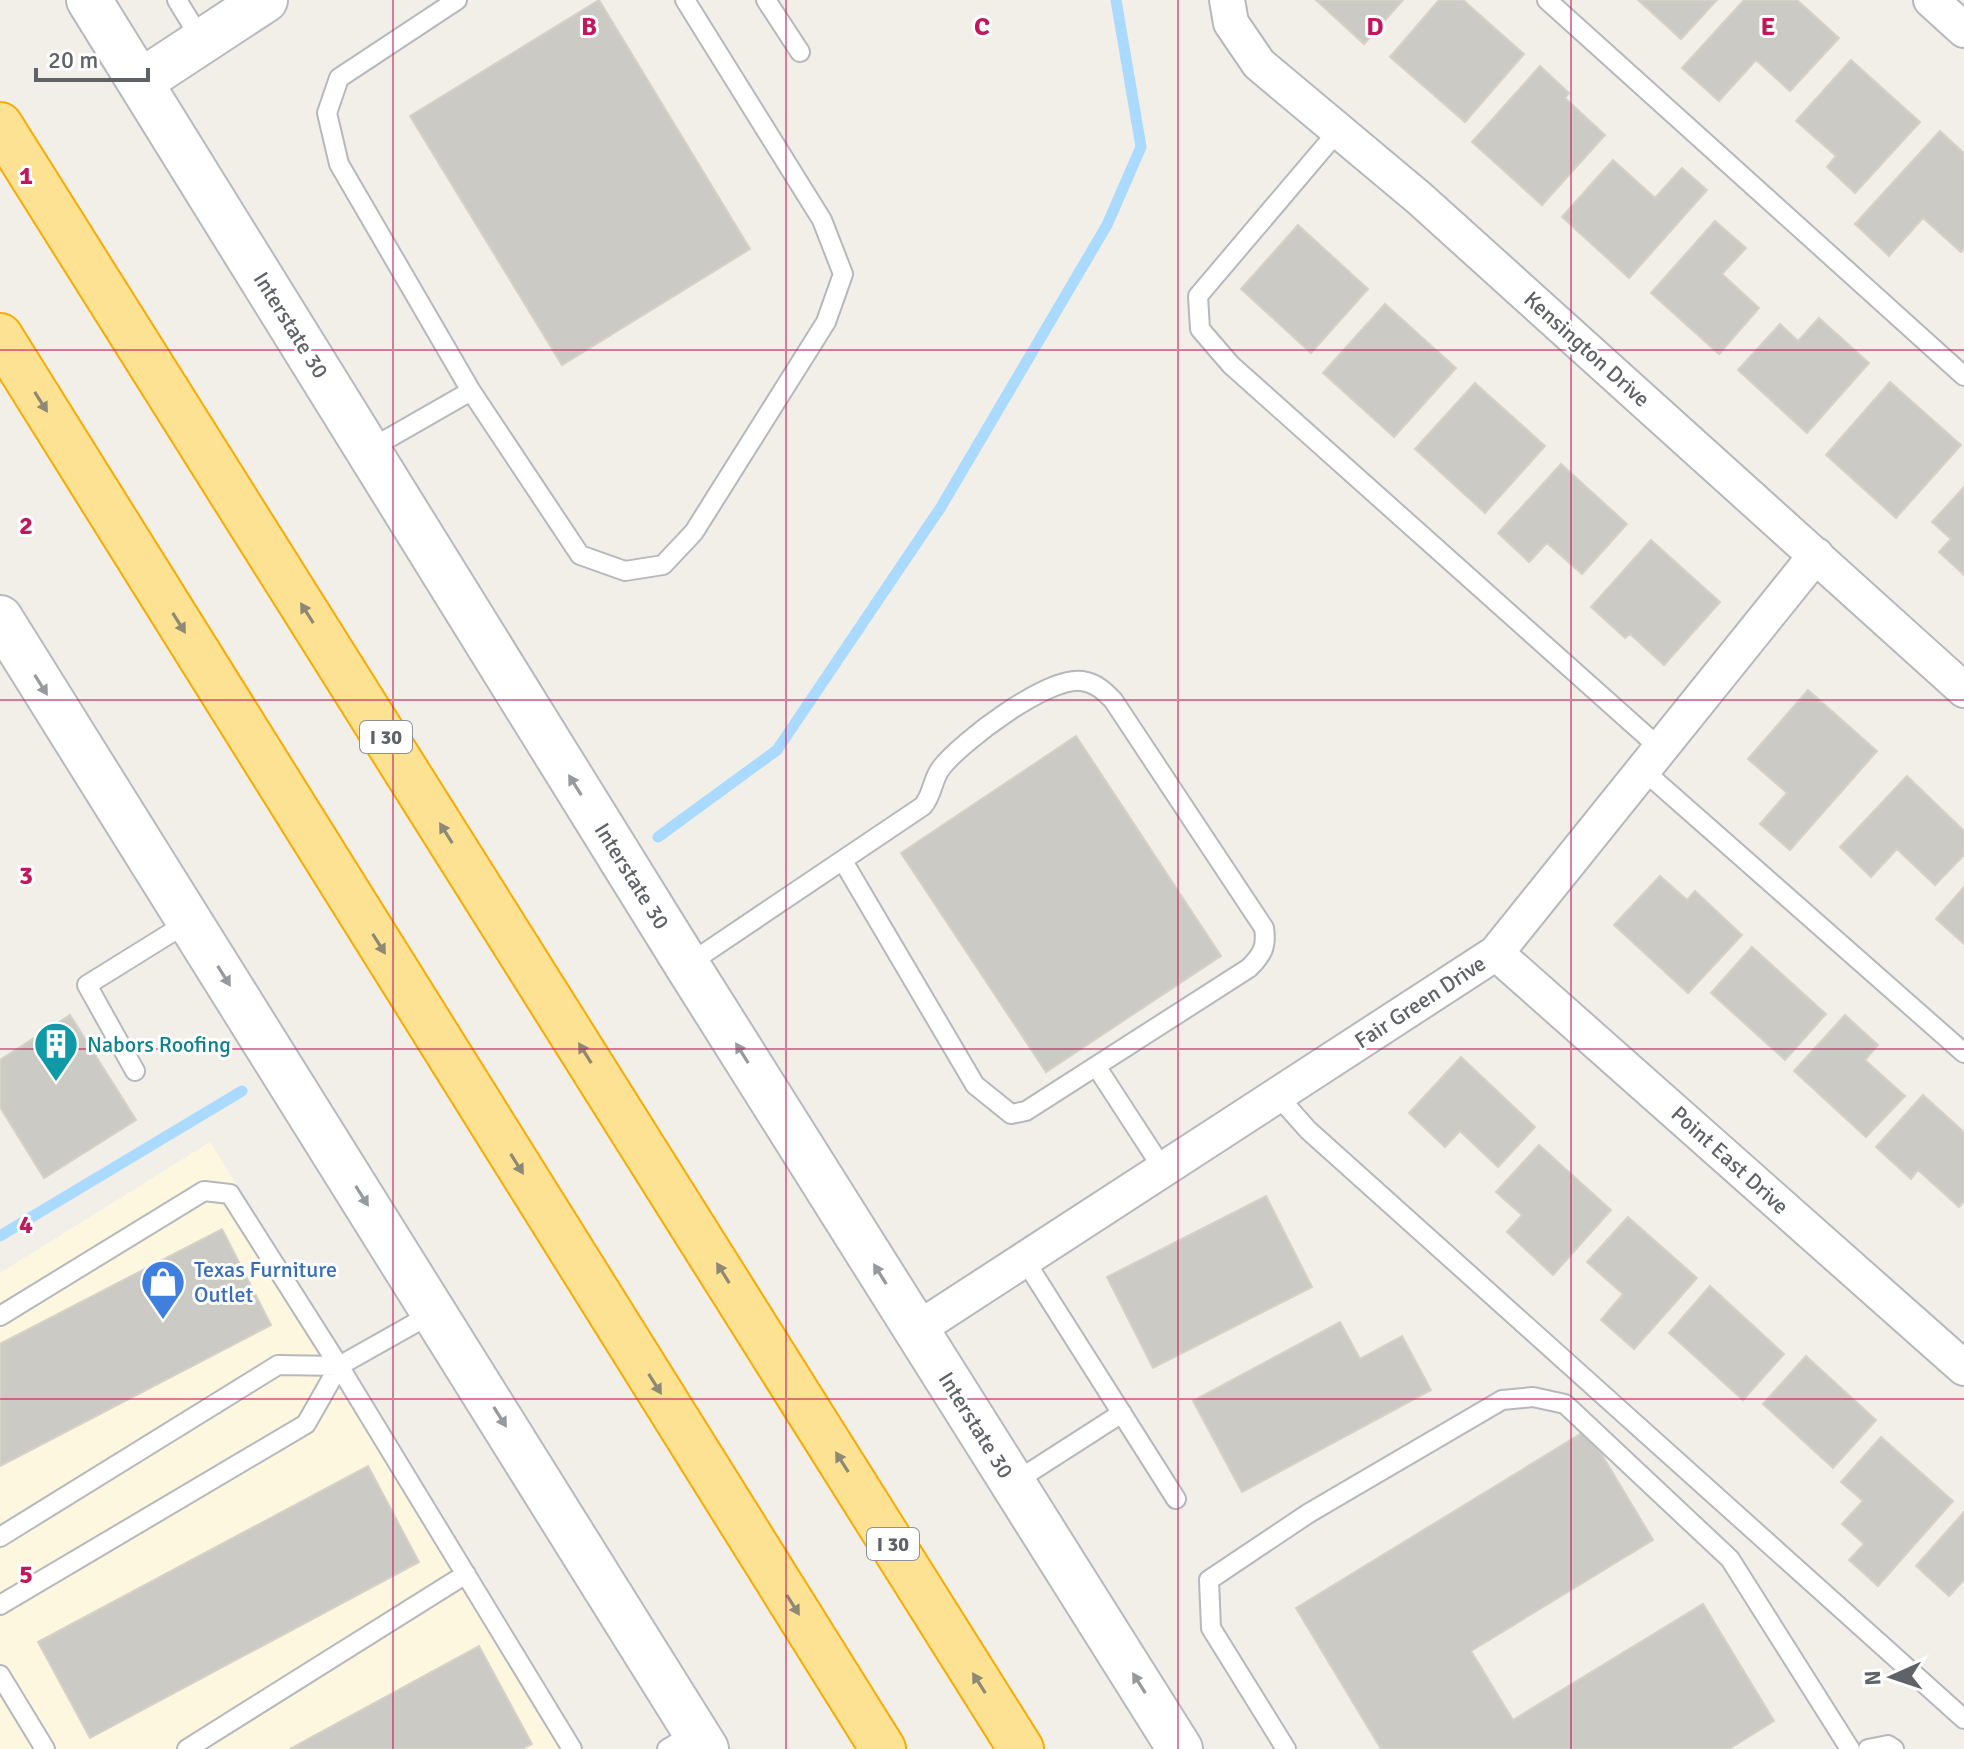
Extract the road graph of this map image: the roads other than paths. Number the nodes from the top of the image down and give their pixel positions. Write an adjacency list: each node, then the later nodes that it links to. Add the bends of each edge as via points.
1 (89, 0): 13 (main road, Interstate 30)
2 (177, 0): 11 (lane)
3 (265, 0): 11 (main road)
4 (685, 0): 18 (lane, via 822,220 843,274 826,322 694,532 663,565 625,571 580,555)
5 (766, 0): 12 (lane)
6 (1227, 0): 15 (street, Kensington Drive, via 1231,23 1259,64)
7 (1547, 0): 17 (lane)
8 (1931, 0): 10 (street)
9 (446, 3): 18 (lane, via 339,78 327,113 339,164)
10 (1964, 30)
11 (202, 41): 13 (main road)
12 (800, 52)
13 (140, 82): 19 (main road, Interstate 30)
14 (2, 128): 52 (highway, I 30, one-way to 14)
15 (1338, 131): 20 (street, Kensington Drive, via 1431,208); 23 (lane, via 1198,296 1200,329 1231,365)
16 (0, 336): 51 (highway, one-way to 51)
17 (1964, 376)
18 (471, 391): 19 (lane)
19 (368, 450): 27 (main road, Interstate 30, one-way to 19)
20 (1816, 555): 22 (street, Kensington Drive); 23 (street, Fair Green Drive)
21 (0, 618): 25 (main road, one-way to 25)
22 (1964, 690)
23 (1653, 760): 26 (street, Fair Green Drive); 28 (lane)
24 (843, 861): 27 (lane); 29 (lane, via 975,1085 1000,1108 1011,1114 1026,1111); 29 (lane, via 923,806 941,768 1020,705 1055,685 1080,680 1097,685 1113,700 1264,928 1266,943 1249,968)
25 (190, 921): 30 (lane, via 87,985); 34 (main road, one-way to 34)
26 (1496, 953): 31 (street, Fair Green Drive); 38 (street, Point East Drive)
27 (687, 965): 36 (main road, Interstate 30, one-way to 27)
28 (1964, 1053)
29 (1096, 1066): 32 (lane)
30 (135, 1071)
31 (1277, 1095): 32 (street, Fair Green Drive); 46 (lane, via 1308,1130)
32 (1163, 1169): 33 (street, Fair Green Drive)
33 (1024, 1259): 36 (street, Fair Green Drive); 39 (lane)
34 (434, 1312): 37 (lane); 47 (main road, one-way to 47)
35 (0, 1316): 37 (lane, via 204,1191 230,1194)
36 (916, 1330): 40 (main road, Interstate 30)
37 (339, 1366): 42 (lane, via 278,1365); 43 (lane); 44 (lane, via 306,1424)
38 (1964, 1368)
39 (1122, 1413): 40 (lane); 41 (lane)
40 (1013, 1483): 53 (main road, Interstate 30, one-way to 40)
41 (1176, 1499)
42 (0, 1537)
43 (466, 1574): 49 (lane); 50 (lane)
44 (0, 1605)
45 (0, 1675): 48 (lane)
46 (1964, 1719)
47 (689, 1743)
48 (45, 1749)
49 (187, 1749)
50 (572, 1749)
51 (883, 1749)
52 (1021, 1749)
53 (1180, 1749)
54 (1286, 1749): 55 (lane, via 1211,1628 1209,1580 1309,1513 1502,1400 1533,1397 1565,1404 1730,1559)
55 (1850, 1749)
56 (1868, 1749): 57 (lane)
57 (1894, 1749)

